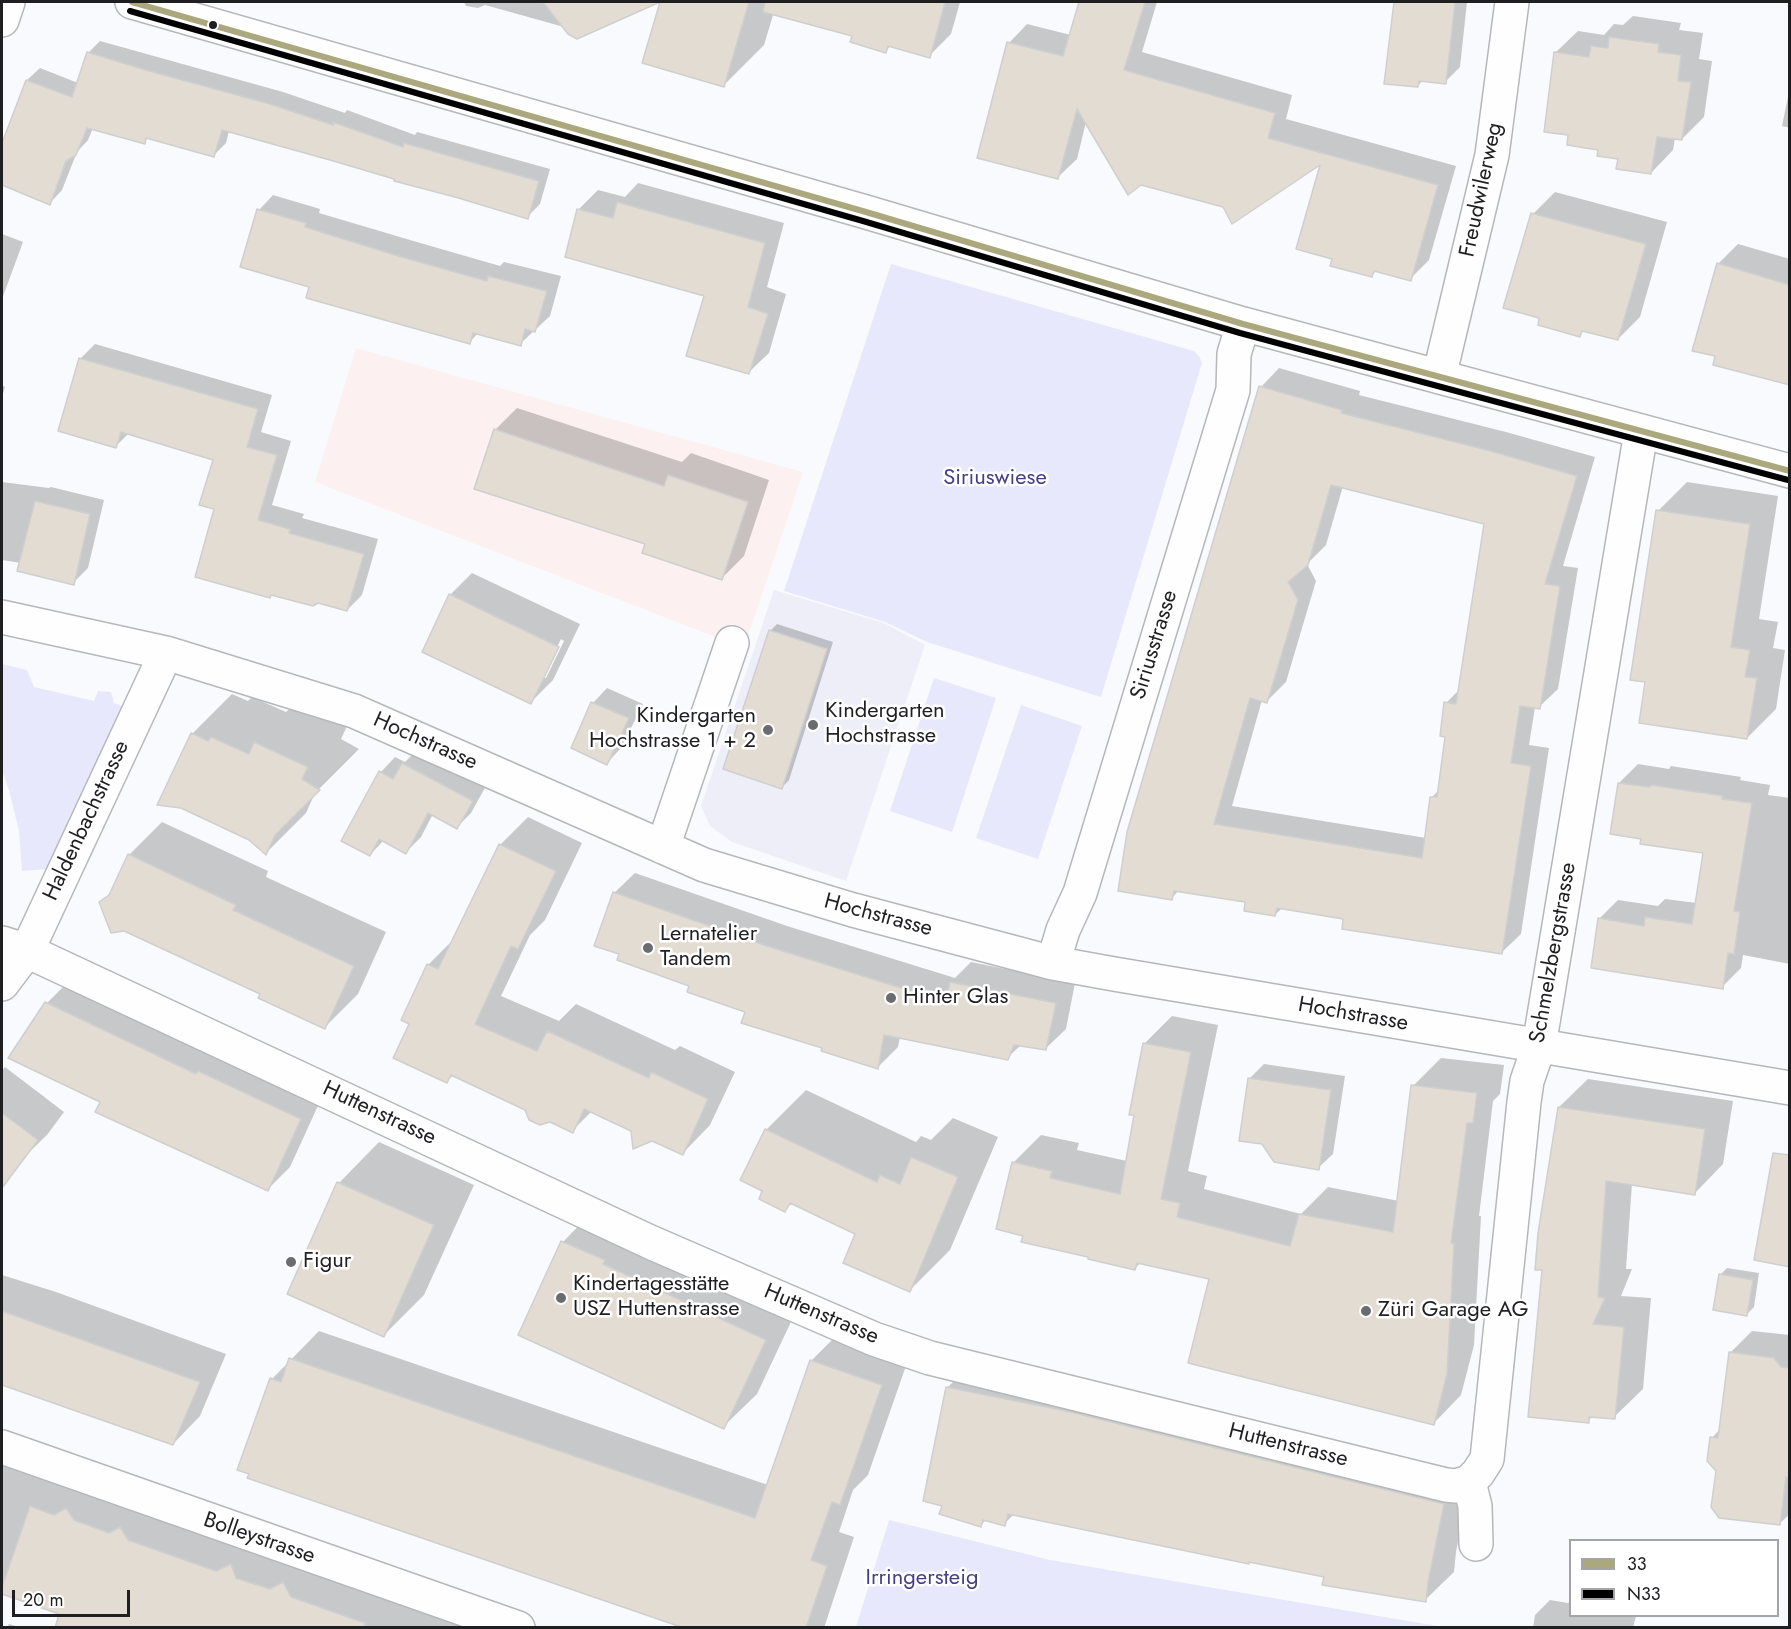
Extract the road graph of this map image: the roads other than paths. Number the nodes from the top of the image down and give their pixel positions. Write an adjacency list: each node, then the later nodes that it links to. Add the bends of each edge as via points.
1 (8, 2): 4 (street)
2 (132, 2): 5 (street)
3 (1512, 2): 6 (street, Freudwilerweg, via 1492,154)
4 (2, 20)
5 (1243, 324): 6 (street); 14 (street, Siriusstrasse, via 1234,354 1233,390 1080,893)
6 (1439, 377): 7 (street)
7 (1641, 432): 8 (street); 16 (street, Schmelzbergstrasse)
8 (1790, 471)
9 (2, 618): 11 (street, Hochstrasse)
10 (732, 643): 12 (street)
11 (166, 653): 12 (street, Hochstrasse, via 354,711); 13 (street, Haldenbachstrasse)
12 (663, 848): 14 (street, Hochstrasse, via 704,865 853,910)
13 (14, 947): 15 (street, Haldenbachstrasse); 19 (street, Huttenstrasse, via 650,1242 874,1339 930,1358 1446,1485 1456,1486)
14 (1053, 963): 16 (street, Hochstrasse)
15 (2, 984)
16 (1539, 1046): 17 (street, Hochstrasse); 19 (street, Schmelzbergstrasse, via 1524,1102 1487,1459)
17 (1790, 1088)
18 (2, 1447): 21 (street, Bolleystrasse)
19 (1473, 1478): 20 (street)
20 (1476, 1544)
21 (518, 1628)

